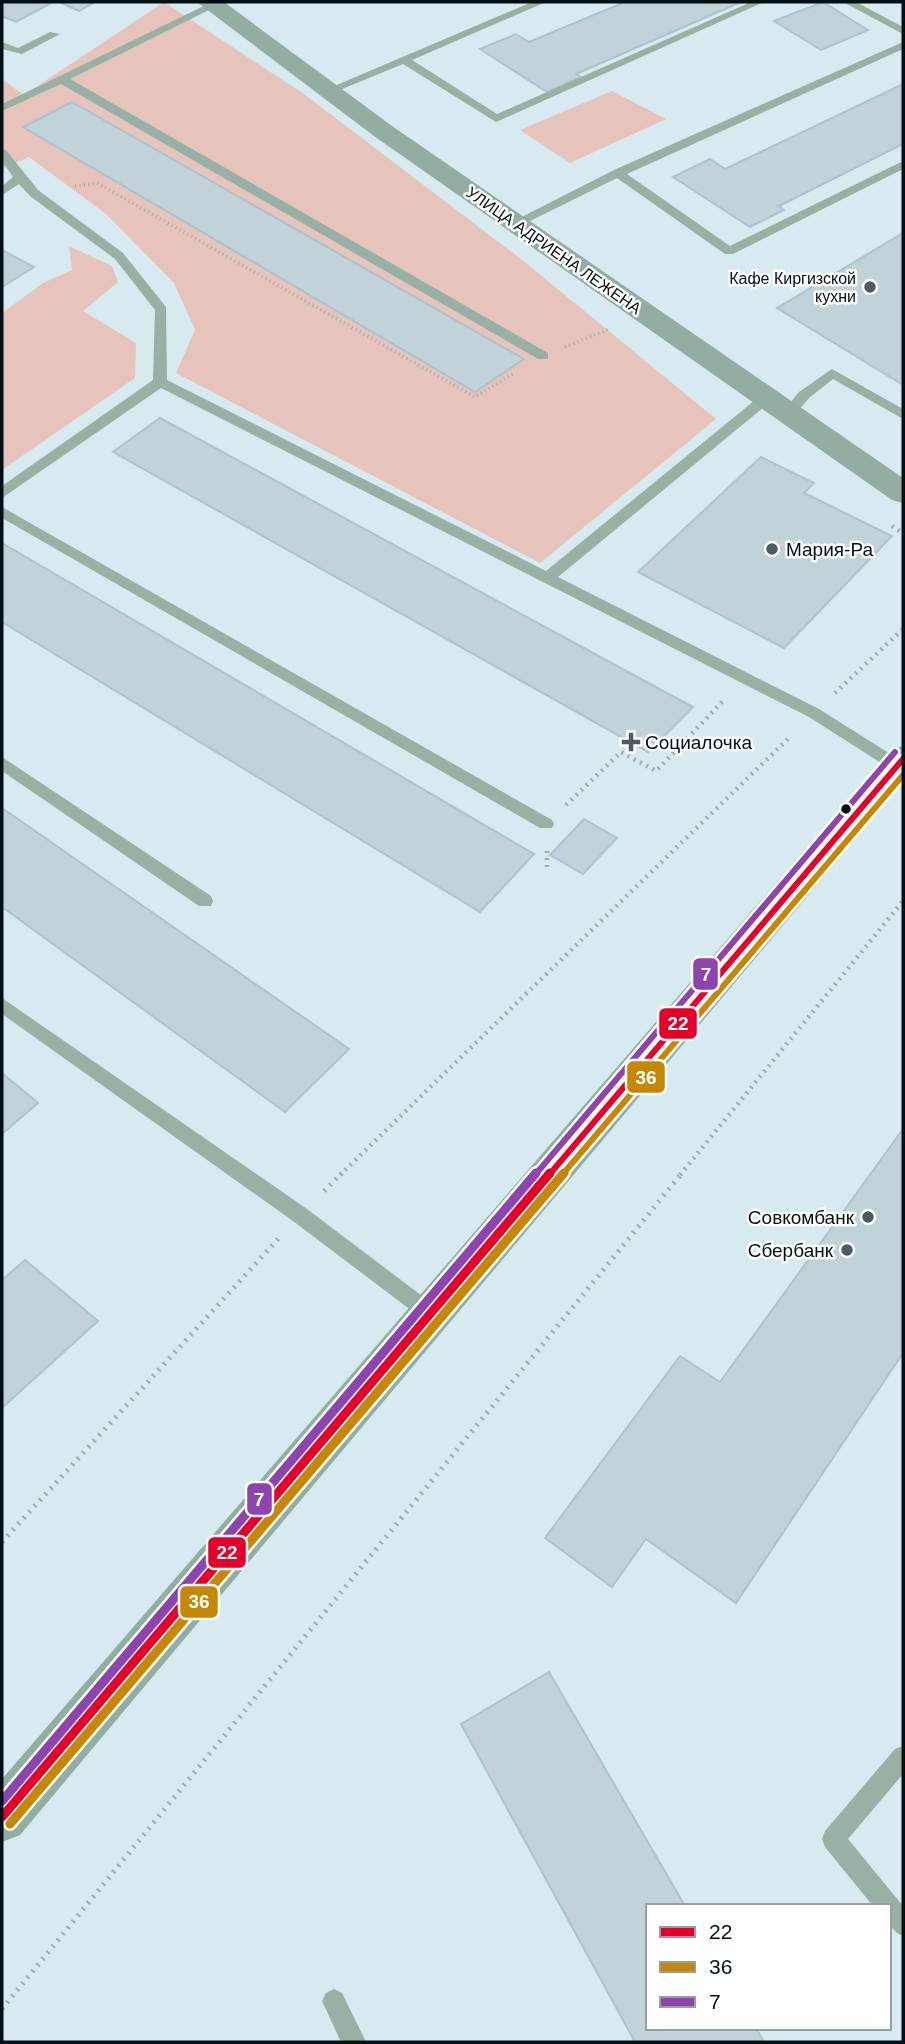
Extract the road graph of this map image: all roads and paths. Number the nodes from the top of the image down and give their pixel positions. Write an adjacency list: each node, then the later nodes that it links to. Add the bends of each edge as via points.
1 (541, 2): 9 (lane)
2 (759, 2): 9 (lane, via 496,119)
3 (848, 2): 5 (lane)
4 (211, 3): 10 (lane); 11 (street, УЛИЦА АДРИЕНА ЛЕЖЕНА)
5 (903, 31)
6 (54, 34): 7 (lane, via 18,52)
7 (2, 45)
8 (903, 45): 15 (lane)
9 (404, 60): 11 (lane)
10 (59, 78): 12 (lane); 21 (lane)
11 (331, 90): 19 (street, УЛИЦА АДРИЕНА ЛЕЖЕНА)
12 (2, 108)
13 (2, 153): 16 (lane)
14 (903, 165): 15 (lane, via 729,251)
15 (618, 173): 19 (lane)
16 (20, 178): 17 (lane); 18 (lane)
17 (2, 191)
18 (34, 193): 21 (path, via 97,183 475,397); 22 (lane, via 119,256 161,310)
19 (516, 223): 23 (street, УЛИЦА АДРИЕНА ЛЕЖЕНА)
20 (610, 329): 21 (path)
21 (543, 356)
22 (160, 382): 26 (lane); 29 (lane)
23 (765, 399): 24 (street, УЛИЦА АДРИЕНА ЛЕЖЕНА); 29 (lane)
24 (788, 414): 25 (lane, via 832,373); 27 (street, УЛИЦА АДРИЕНА ЛЕЖЕНА)
25 (903, 415)
26 (2, 493)
27 (903, 493)
28 (2, 512): 35 (lane)
29 (547, 578): 31 (lane)
30 (903, 629): 32 (path)
31 (744, 679): 32 (lane); 35 (path, via 656,771 621,752)
32 (814, 713): 33 (lane); 40 (path)
33 (900, 762): 41 (street)
34 (2, 763): 37 (lane)
35 (546, 824): 36 (path)
36 (547, 872)
37 (205, 901)
38 (903, 901): 49 (path)
39 (2, 1005): 40 (lane)
40 (300, 1215): 41 (lane); 42 (path)
41 (431, 1314): 44 (street)
42 (2, 1542)
43 (903, 1757): 45 (lane, via 833,1839)
44 (2, 1817)
45 (887, 1904)
46 (891, 1909): 47 (lane)
47 (903, 1924)
48 (334, 2001): 50 (lane)
49 (2, 2009)
50 (354, 2042)

